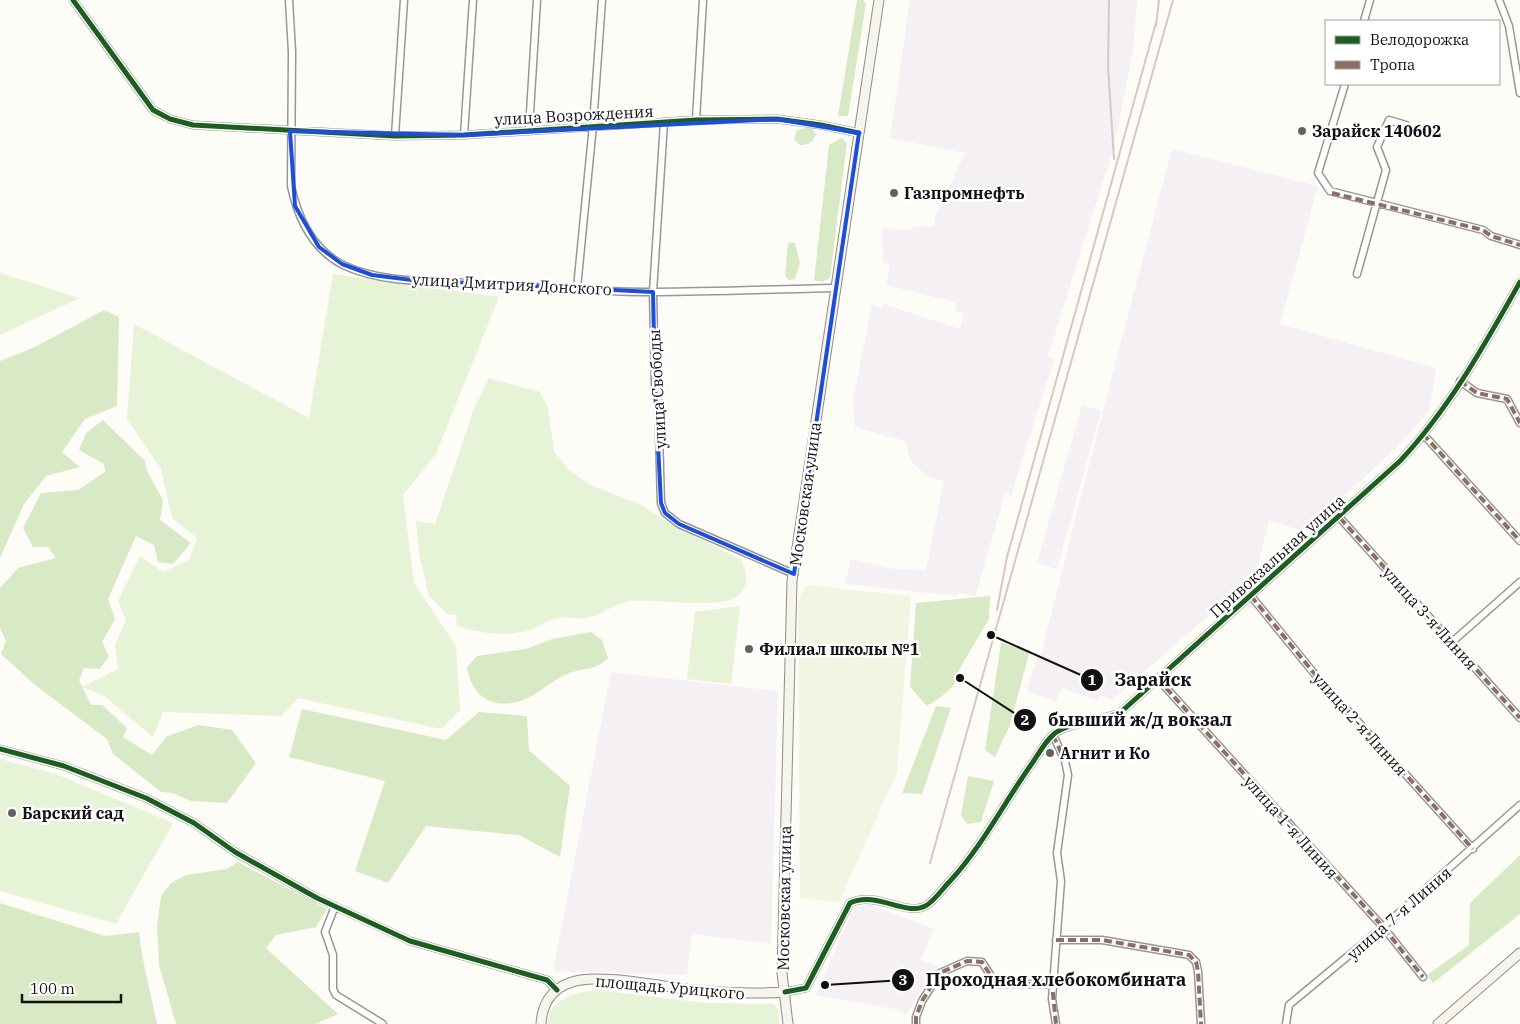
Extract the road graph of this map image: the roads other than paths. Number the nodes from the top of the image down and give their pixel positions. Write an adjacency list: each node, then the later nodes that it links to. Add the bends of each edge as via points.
1 (73, 0): 19 (street, улица Возрождения, via 143,97 162,116 193,124)
2 (289, 0): 19 (street, улица Дмитрия Донского, via 292,52)
3 (404, 0): 22 (street)
4 (473, 0): 21 (street)
5 (537, 0): 18 (street)
6 (602, 0): 16 (street)
7 (703, 0): 14 (street)
8 (879, 0): 20 (main road, Московская улица)
9 (1370, 0): 11 (street)
10 (1499, 0): 13 (street, via 1509,26)
11 (1364, 20)
12 (1345, 85): 23 (street, via 1318,173 1332,193)
13 (1520, 93)
14 (696, 120): 15 (street, улица Возрождения); 20 (street, улица Возрождения, via 777,119)
15 (664, 122): 16 (street, улица Возрождения); 29 (street, улица Свободы)
16 (593, 125): 18 (street, улица Возрождения); 27 (street)
17 (1406, 125): 23 (street, via 1389,120 1377,147 1386,170)
18 (529, 129): 21 (street, улица Возрождения)
19 (290, 131): 22 (street, улица Возрождения); 27 (street, улица Дмитрия Донского, via 291,186 295,206 319,247 342,264 372,275 412,280)
20 (859, 133): 28 (main road, Московская улица)
21 (464, 135): 22 (street, улица Возрождения)
22 (395, 136)
23 (1376, 204): 24 (street, via 1483,230); 25 (street)
24 (1520, 245)
25 (1357, 274)
26 (1520, 282): 30 (street, Привокзальная улица, via 1481,351)
27 (577, 288): 29 (street, улица Дмитрия Донского)
28 (836, 288): 29 (street, улица Дмитрия Донского); 35 (main road, Московская улица)
29 (653, 292): 35 (street, улица Свободы, via 661,504 665,513 679,524)
30 (1460, 380): 31 (street, via 1477,393 1507,398); 32 (street, Привокзальная улица)
31 (1520, 423)
32 (1423, 434): 33 (street, Привокзальная улица, via 1400,461); 34 (street)
33 (1340, 518): 37 (street, Привокзальная улица); 38 (street, улица 3-я Линия)
34 (1520, 541)
35 (794, 574): 52 (main road, Московская улица, via 782,973)
36 (1520, 582): 38 (street)
37 (1251, 596): 39 (street, Привокзальная улица); 44 (street, улица 2-я Линия, via 1313,672)
38 (1452, 642): 40 (street, улица 3-я Линия)
39 (1158, 679): 41 (street, Привокзальная улица, via 1114,715); 46 (street, улица 1-я Линия)
40 (1520, 718)
41 (1053, 734): 47 (street, via 1066,761 1068,775 1057,853 1060,881); 52 (street, via 967,862 936,896 920,907 907,908 870,898 850,903 806,988)
42 (0, 749): 45 (street, via 64,766 146,798 194,823 235,852)
43 (1520, 805): 44 (street, улица 7-я Линия)
44 (1473, 848): 46 (street, улица 7-я Линия)
45 (335, 906): 51 (street, via 410,941 547,980); 53 (street, via 325,932 334,967 333,989 336,995)
46 (1383, 928): 49 (street, улица 1-я Линия); 59 (street, улица 7-я Линия, via 1289,1005)
47 (1056, 940): 50 (street); 58 (street, via 1102,940 1189,955 1196,962 1198,971)
48 (1520, 953): 60 (main road)
49 (1423, 977)
50 (1052, 984): 56 (street, via 996,984 982,962 967,961 940,973 922,1001); 57 (street)
51 (557, 990): 52 (main road, площадь Урицкого, via 568,982 608,980 726,993); 54 (main road, via 542,1008)
52 (785, 992): 55 (main road, Московская улица)
53 (383, 1024)
54 (541, 1024)
55 (788, 1024)
56 (916, 1024)
57 (1056, 1024)
58 (1201, 1024)
59 (1286, 1024)
60 (1438, 1024)

